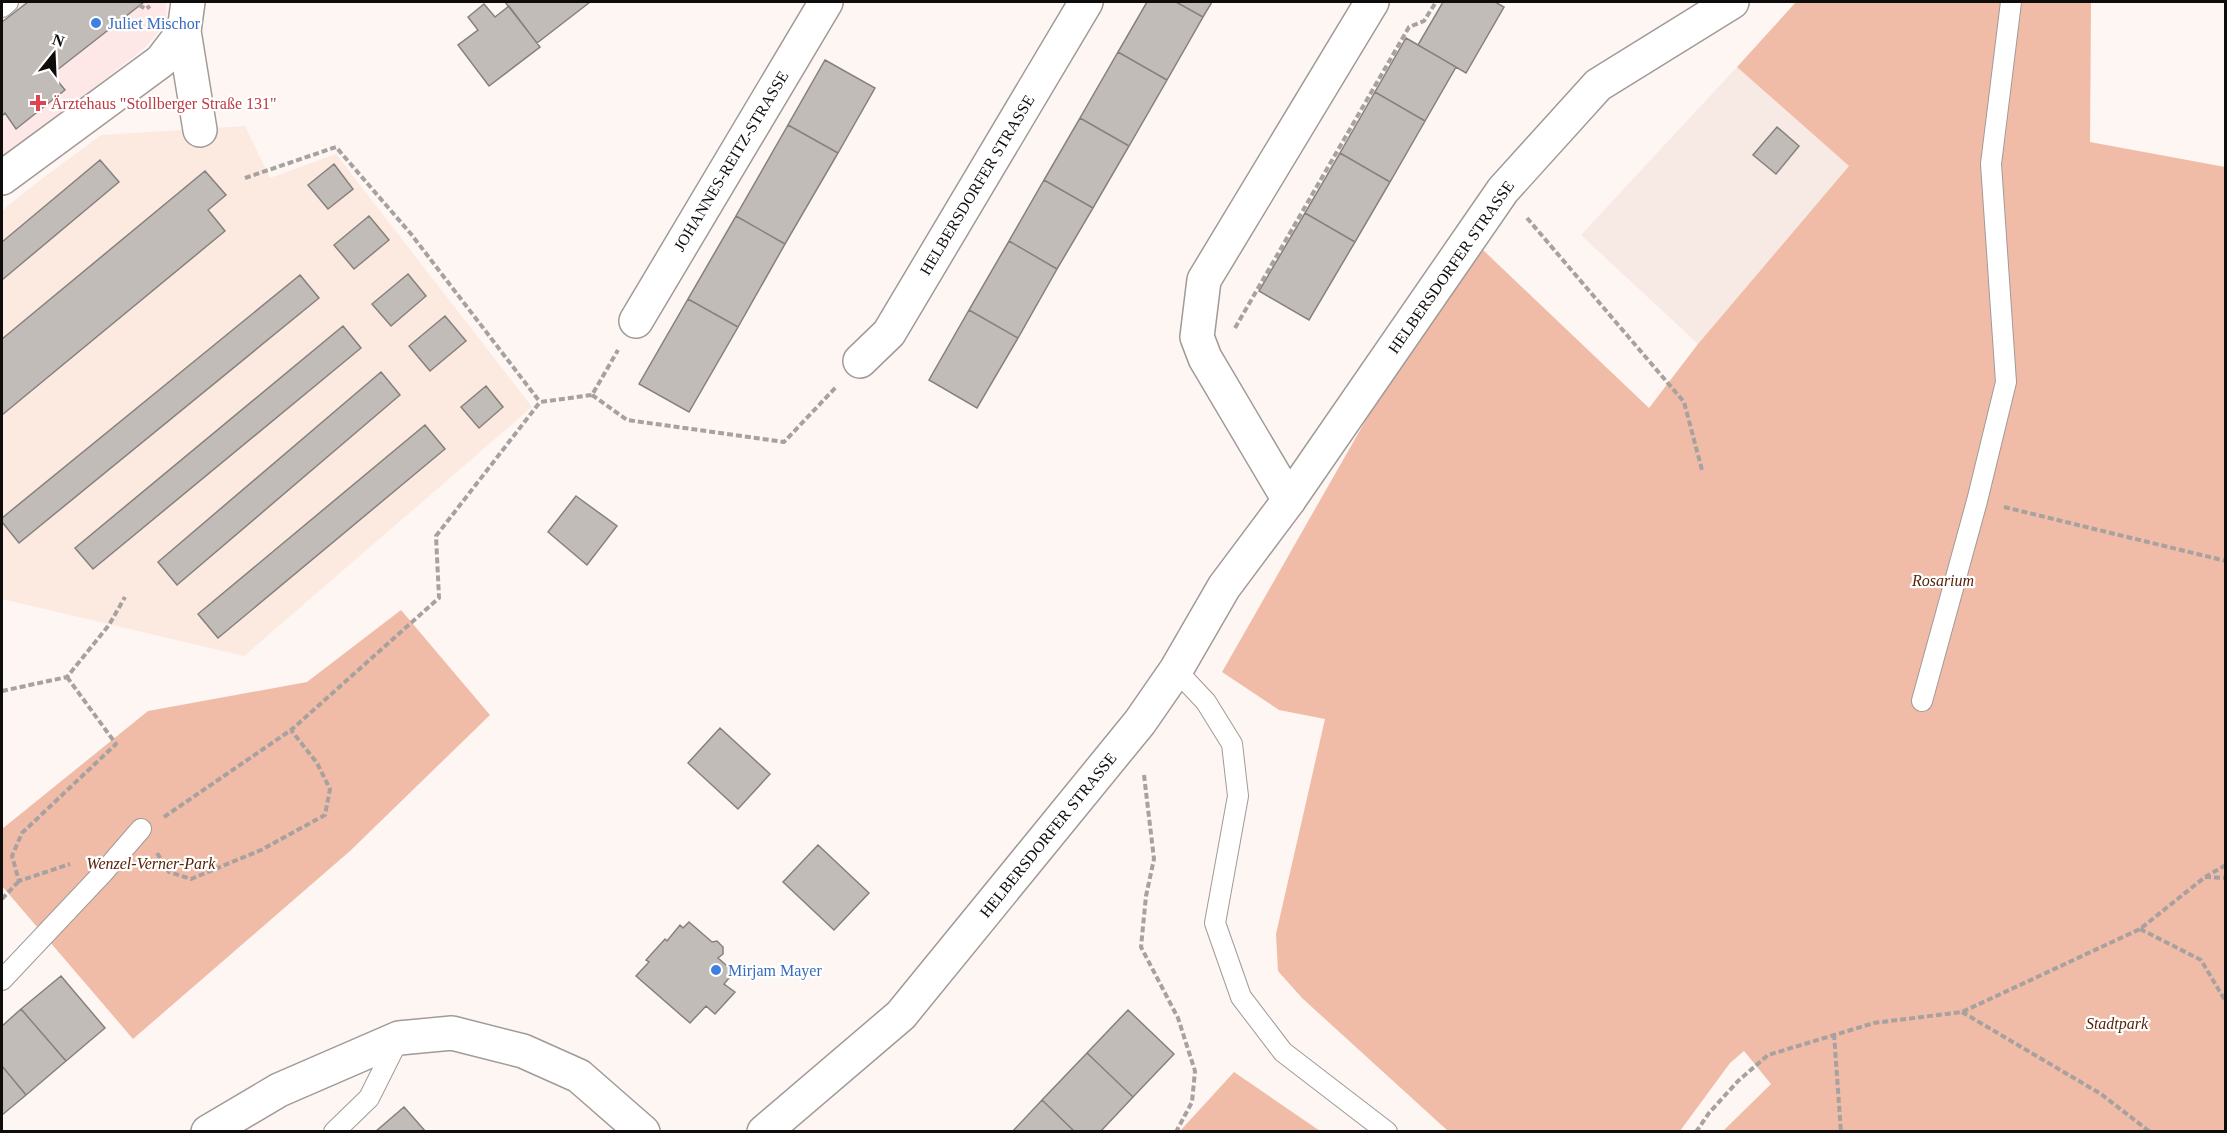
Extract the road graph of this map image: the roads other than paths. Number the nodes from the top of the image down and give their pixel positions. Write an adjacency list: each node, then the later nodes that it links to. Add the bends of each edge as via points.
1 (8, 2): 7 (lane)
2 (826, 2): 11 (street, JOHANNES-REITZ-STRASSE)
3 (1086, 2): 12 (street, HELBERSDORFER STRASSE, via 889,333)
4 (1372, 2): 13 (street, via 1204,280 1197,337 1205,358)
5 (1732, 2): 13 (street, HELBERSDORFER STRASSE, via 1598,85 1503,190)
6 (2011, 2): 15 (lane, via 1991,164 2006,382)
7 (2, 7)
8 (186, 16): 9 (street); 10 (street, via 160,62)
9 (200, 130)
10 (2, 178)
11 (636, 321)
12 (860, 361)
13 (1289, 500): 14 (street, HELBERSDORFER STRASSE, via 1224,586)
14 (1176, 670): 22 (street, HELBERSDORFER STRASSE, via 1140,722 901,1015); 23 (lane, via 1206,702 1232,744 1238,796 1215,923 1241,997 1283,1052)
15 (1922, 701)
16 (141, 829): 17 (lane)
17 (2, 980)
18 (399, 1038): 19 (street, via 279,1090); 20 (lane, via 369,1098); 21 (street, via 452,1033 523,1051 579,1076)
19 (208, 1131)
20 (334, 1131)
21 (643, 1131)
22 (764, 1131)
23 (1387, 1131)

